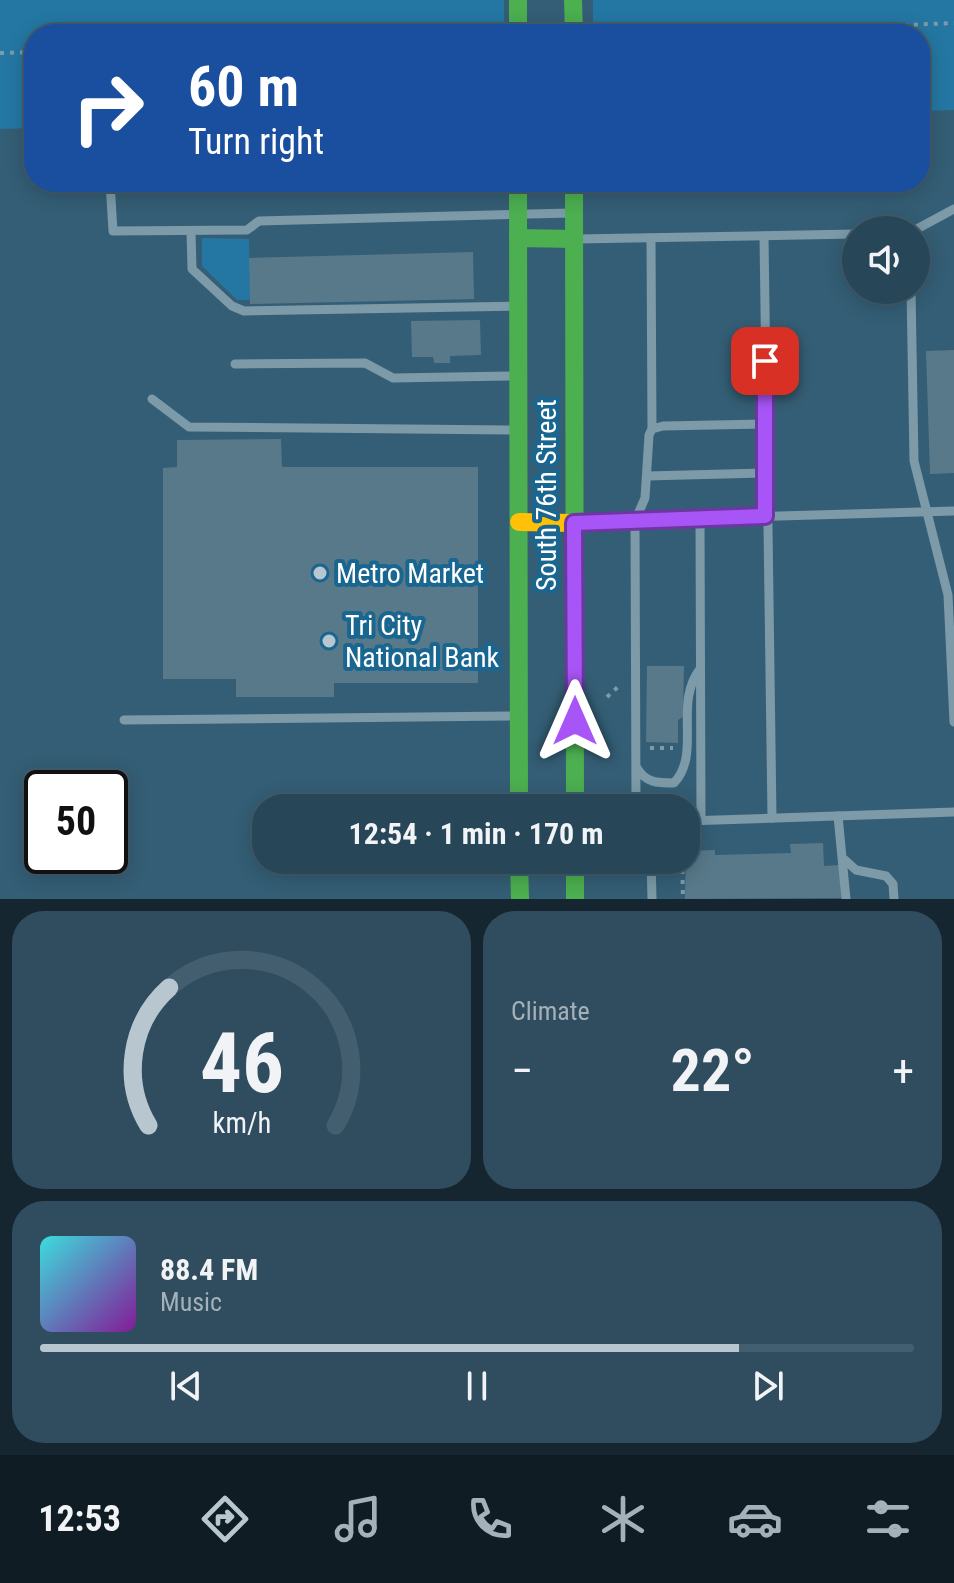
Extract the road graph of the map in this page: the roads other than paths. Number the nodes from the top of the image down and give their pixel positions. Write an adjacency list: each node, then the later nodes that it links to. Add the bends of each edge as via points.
1 (518, 0): 3 (main road)
2 (573, 0): 4 (main road)
3 (518, 24)
4 (574, 24)
5 (110, 192): 12 (lane, via 111,231)
6 (518, 192): 10 (main road, South 76th Street)
7 (574, 192): 9 (main road, South 76th Street)
8 (954, 209): 11 (lane)
9 (574, 213): 10 (lane); 17 (main road, South 76th Street)
10 (518, 214): 12 (lane, via 259,221 247,230); 15 (main road, South 76th Street)
11 (930, 222)
12 (191, 231): 19 (lane, via 192,269 244,311)
13 (842, 234): 14 (lane)
14 (764, 236): 16 (lane); 23 (lane)
15 (518, 238): 17 (main road); 19 (main road, South 76th Street)
16 (651, 238): 17 (lane); 24 (lane)
17 (574, 239): 34 (main road, South 76th Street)
18 (911, 304): 29 (lane, via 914,461)
19 (519, 306): 21 (main road, South 76th Street)
20 (235, 364): 21 (lane, via 365,363 393,378)
21 (519, 376): 25 (main road, South 76th Street)
22 (152, 399): 25 (lane, via 189,427)
23 (765, 424): 24 (lane); 26 (lane)
24 (652, 429): 27 (lane)
25 (519, 430): 33 (main road, South 76th Street)
26 (765, 473): 27 (lane); 30 (lane)
27 (647, 476): 32 (lane)
28 (954, 511): 29 (lane)
29 (926, 512): 30 (lane); 38 (lane, via 948,595)
30 (765, 516): 31 (lane); 45 (lane)
31 (700, 519): 32 (lane); 35 (lane)
32 (635, 521): 34 (lane); 39 (lane)
33 (519, 522): 34 (main road); 36 (main road, South 76th Street)
34 (574, 523): 41 (main road, South 76th Street)
35 (700, 669): 39 (lane, via 687,692 682,775 674,783 655,783 643,778); 46 (lane)
36 (519, 716): 37 (lane); 40 (main road, South 76th Street)
37 (124, 720)
38 (954, 722)
39 (636, 765): 42 (lane)
40 (519, 794)
41 (575, 794)
42 (636, 794)
43 (954, 812): 44 (lane)
44 (838, 816): 45 (lane); 47 (lane)
45 (772, 818): 46 (lane)
46 (701, 820)
47 (845, 860): 54 (lane); 55 (lane, via 862,872 886,876)
48 (519, 874): 51 (main road)
49 (575, 874): 52 (main road)
50 (651, 874): 53 (lane)
51 (520, 899)
52 (575, 899)
53 (652, 899)
54 (846, 899)
55 (894, 899)

